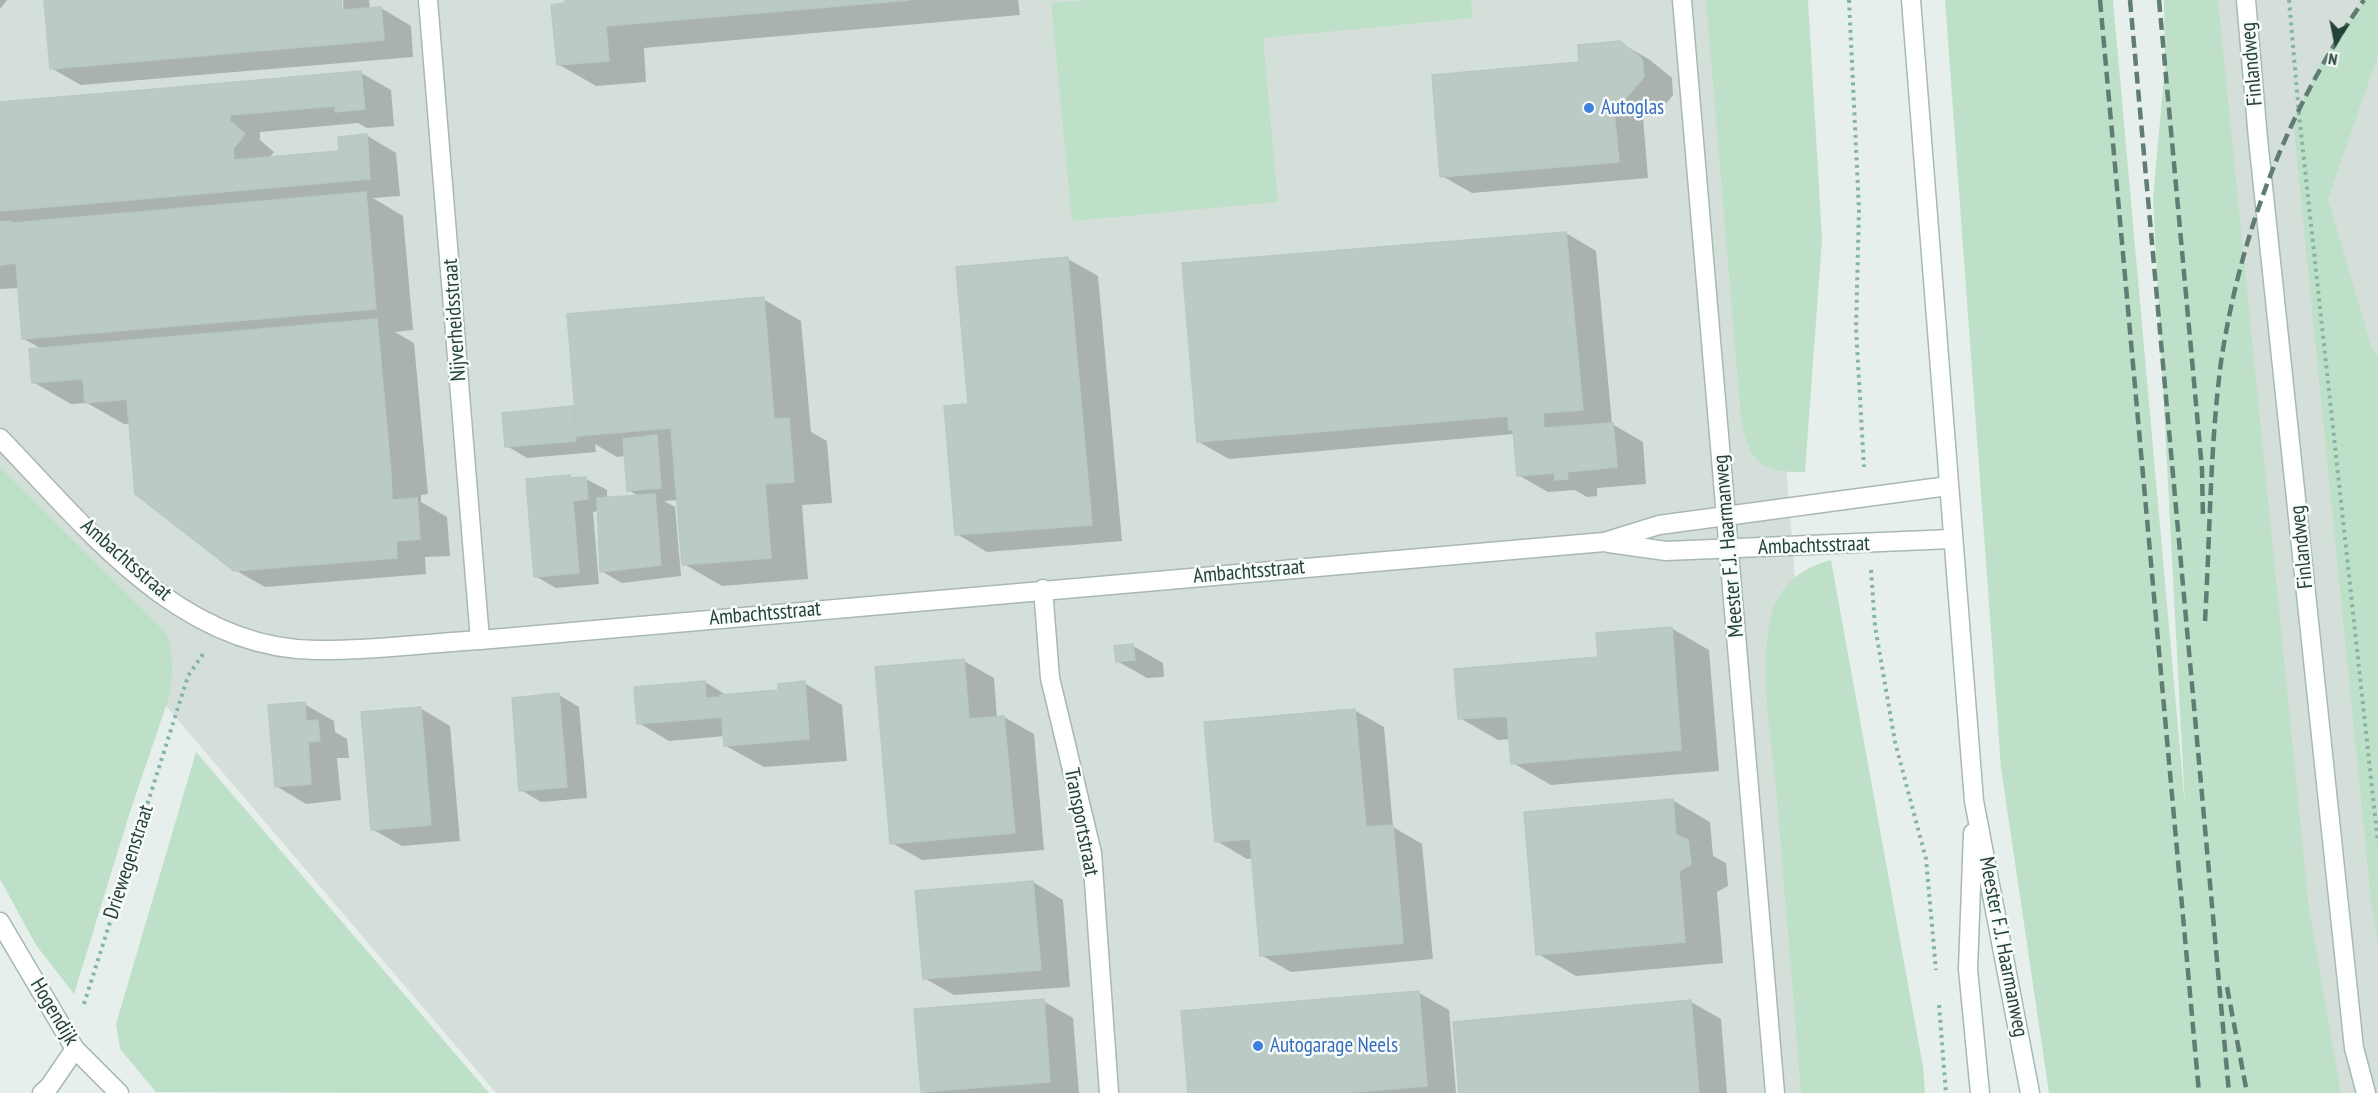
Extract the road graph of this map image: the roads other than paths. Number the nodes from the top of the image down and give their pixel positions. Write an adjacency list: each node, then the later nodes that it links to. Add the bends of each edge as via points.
1 (428, 0): 12 (street, Nijverheidsstraat)
2 (1682, 0): 7 (street, Meester F.J. Haarmanweg)
3 (1911, 0): 6 (street, Meester F.J. Haarmanweg)
4 (2246, 0): 22 (street, Finlandweg, via 2354,1048)
5 (0, 438): 12 (street, Ambachtsstraat, via 112,554 157,592 218,630 276,646 315,650)
6 (1948, 486): 7 (street, Ambachtsstraat); 8 (street, Meester F.J. Haarmanweg)
7 (1726, 516): 9 (street, Ambachtsstraat, via 1659,525); 10 (street, Meester F.J. Haarmanweg)
8 (1952, 540): 10 (street, Ambachtsstraat); 13 (street, Meester F.J. Haarmanweg)
9 (1604, 542): 10 (street, Ambachtsstraat, via 1666,551); 11 (street, Ambachtsstraat)
10 (1729, 549): 19 (street, Meester F.J. Haarmanweg)
11 (1043, 589): 12 (street, Ambachtsstraat); 18 (street, Transportstraat, via 1050,678 1092,853)
12 (480, 640)
13 (1974, 801): 20 (street, Meester F.J. Haarmanweg, via 1968,969); 21 (street, Meester F.J. Haarmanweg)
14 (0, 922): 15 (street, Hogendijk)
15 (75, 1049): 16 (street); 17 (street, Hogendijk)
16 (42, 1093)
17 (119, 1093)
18 (1109, 1093)
19 (1775, 1093)
20 (1980, 1093)
21 (2030, 1093)
22 (2366, 1093)

